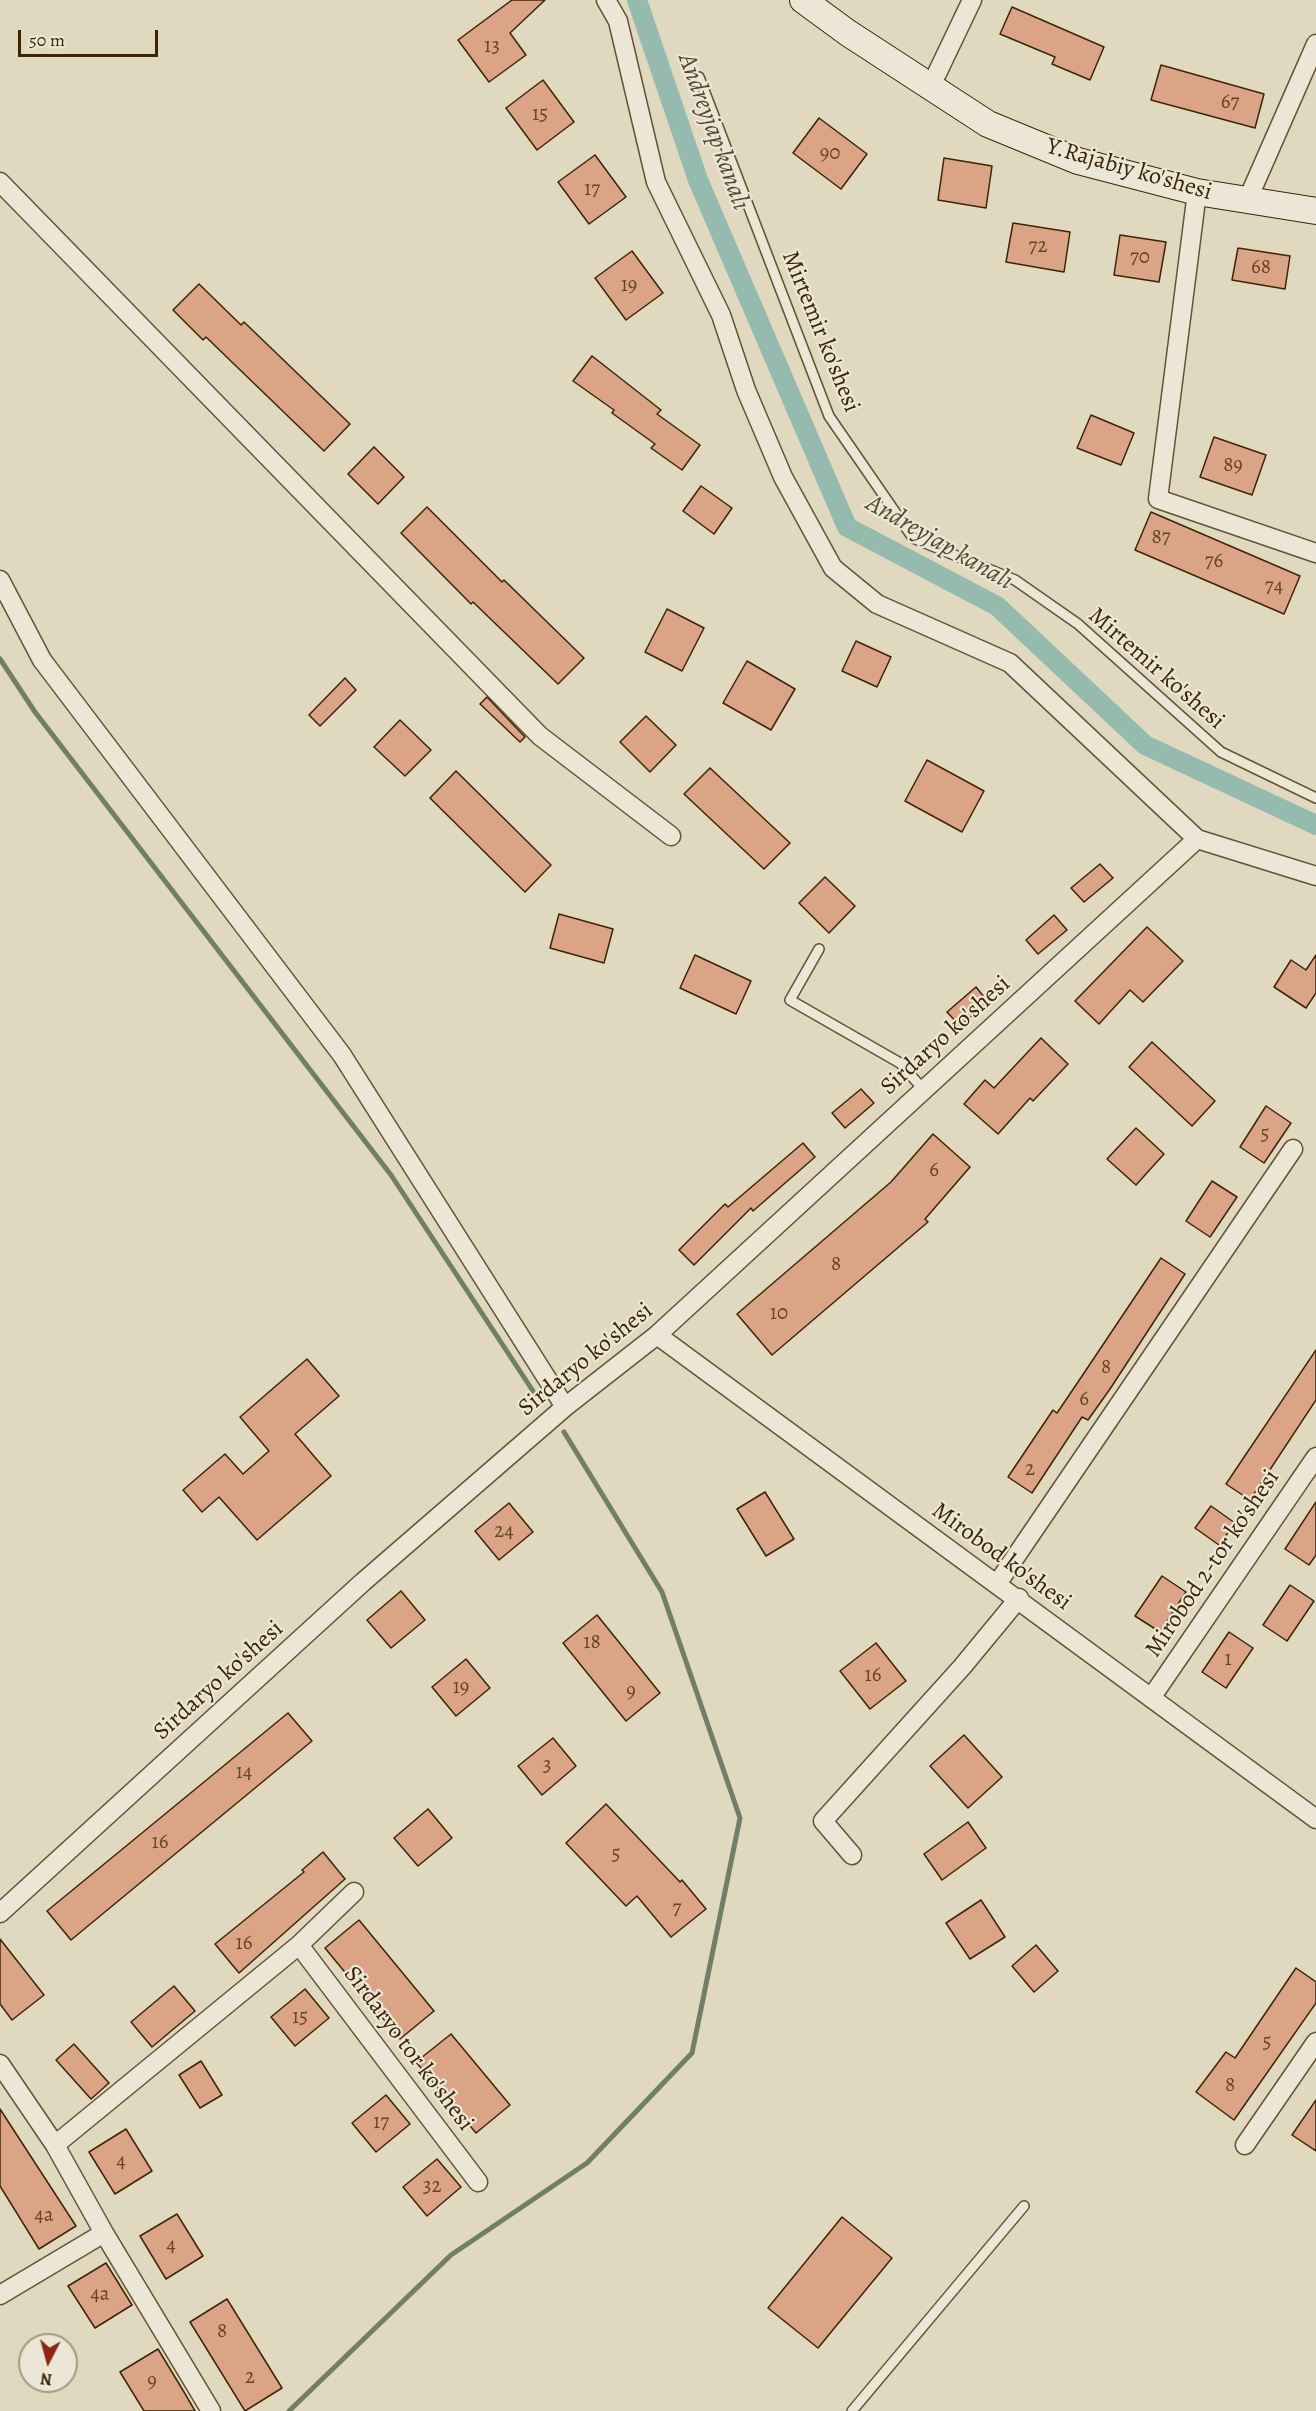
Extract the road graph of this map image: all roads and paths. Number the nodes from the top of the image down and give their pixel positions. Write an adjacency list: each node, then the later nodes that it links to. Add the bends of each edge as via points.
1 (606, 0): 15 (street, via 621,32 656,182 721,315 746,390 783,477 833,568 877,604 1010,663)
2 (803, 0): 6 (street, Y.Rajabiy ko'shesi)
3 (972, 0): 6 (street)
4 (1316, 44): 9 (street)
5 (699, 77): 13 (lane, Mirtemir ko'shesi, via 829,416 913,538 1015,580 1078,624 1221,752)
6 (930, 88): 8 (street, Y.Rajabiy ko'shesi, via 988,124 1078,161)
7 (0, 182): 14 (street, via 540,736)
8 (1197, 192): 9 (street, Y.Rajabiy ko'shesi); 11 (street, via 1158,499)
9 (1247, 201): 10 (street, Y.Rajabiy ko'shesi)
10 (1316, 211)
11 (1316, 553)
12 (0, 580): 21 (street, via 42,660 342,1055)
13 (1316, 798)
14 (671, 836)
15 (1197, 839): 16 (street); 18 (street, Sirdaryo ko'shesi)
16 (1316, 876)
17 (819, 949): 18 (lane, via 790,1000 900,1063)
18 (923, 1089): 20 (street, Sirdaryo ko'shesi)
19 (1293, 1149): 23 (street)
20 (657, 1335): 21 (street, Sirdaryo ko'shesi); 23 (street, Mirobod ko'shesi)
21 (565, 1407): 29 (street, Sirdaryo ko'shesi, via 363,1581)
22 (1316, 1457): 25 (street, Mirobod 2-tor ko'shesi)
23 (997, 1584): 24 (street, Mirobod ko'shesi)
24 (1019, 1598): 25 (street, Mirobod ko'shesi); 27 (street, via 823,1821)
25 (1150, 1698): 26 (street, Mirobod ko'shesi)
26 (1316, 1819)
27 (852, 1855)
28 (354, 1892): 30 (street)
29 (0, 1913)
30 (299, 1945): 33 (street); 35 (street, Sirdaryo tor ko'shesi)
31 (1316, 2042): 34 (street)
32 (0, 2064): 33 (street)
33 (55, 2145): 37 (street)
34 (1245, 2145)
35 (477, 2182)
36 (1024, 2206): 40 (lane)
37 (104, 2233): 38 (street); 39 (street)
38 (0, 2295)
39 (211, 2411)
40 (852, 2411)

